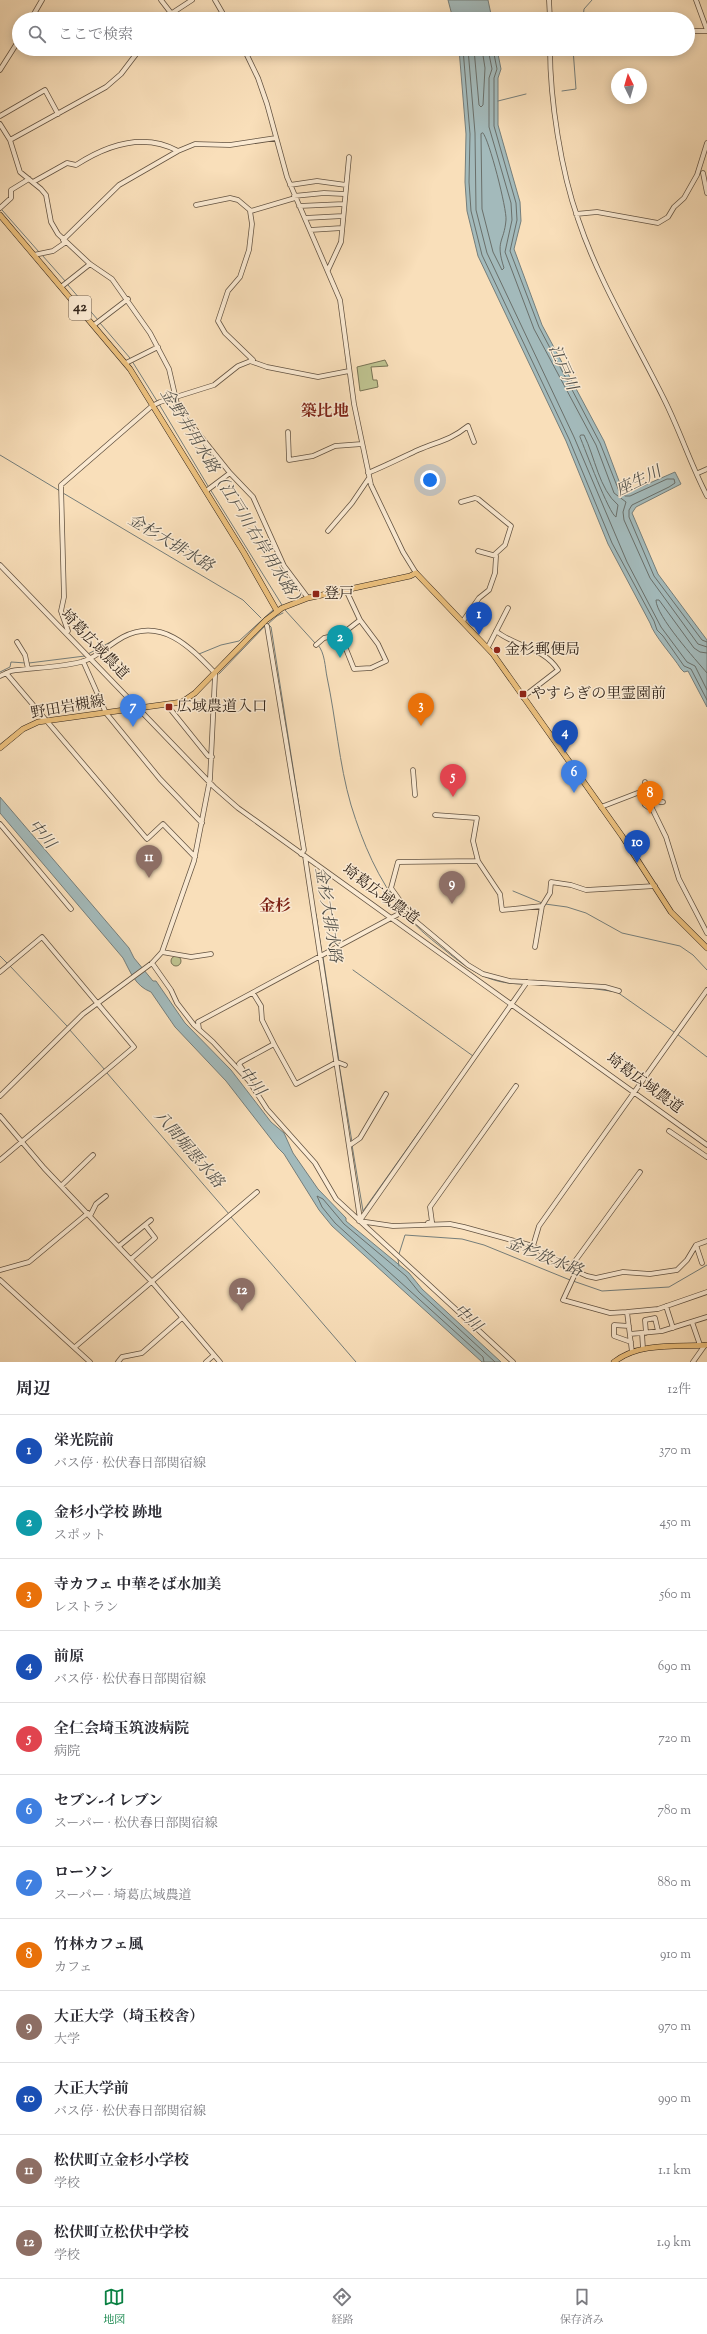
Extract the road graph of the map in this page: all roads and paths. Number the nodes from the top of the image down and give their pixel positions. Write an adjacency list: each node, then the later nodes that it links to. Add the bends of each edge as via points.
1 (42, 0): 7 (street)
2 (161, 0): 8 (street)
3 (192, 0): 9 (street)
4 (215, 0): 10 (street)
5 (549, 0): 11 (street)
6 (696, 0): 13 (street)
7 (35, 12)
8 (170, 12)
9 (173, 12)
10 (222, 12)
11 (550, 12)
12 (695, 31): 13 (street)
13 (707, 31)
14 (12, 51): 18 (street)
15 (135, 56): 19 (street, via 121,74 106,87)
16 (247, 56): 22 (street, via 258,78)
17 (551, 56): 41 (street, via 555,115)
18 (0, 70)
19 (58, 114): 20 (street, via 45,90); 23 (street)
20 (0, 116)
21 (0, 124): 23 (street)
22 (276, 138): 25 (street, via 230,145 195,144); 31 (street)
23 (10, 140): 29 (street, via 20,172)
24 (707, 143): 27 (street)
25 (178, 151): 30 (street, via 162,144 142,141 116,146 102,149 76,165 67,163); 47 (street, via 115,187)
26 (349, 157): 32 (street)
27 (698, 172): 28 (street); 41 (street, via 684,198 668,217 658,223 597,212)
28 (705, 174): 33 (street)
29 (29, 179): 30 (street); 39 (street, via 11,190 11,198)
30 (33, 182): 47 (street, via 46,195 51,222)
31 (290, 185): 32 (street, via 317,180); 35 (street)
32 (346, 185): 34 (street)
33 (707, 193)
34 (344, 194): 35 (street); 36 (street)
35 (295, 196): 38 (street); 40 (street)
36 (344, 204): 38 (street); 43 (street)
37 (196, 205): 40 (street, via 230,198 238,200)
38 (299, 206): 44 (street)
39 (0, 208)
40 (250, 211): 55 (street, via 252,224 249,250 240,277 228,291 218,321 225,333)
41 (576, 214): 66 (street, via 600,272)
42 (0, 215): 48 (main road, 42)
43 (343, 216): 44 (street); 45 (street)
44 (305, 218): 46 (street)
45 (342, 228): 46 (street); 50 (street, via 341,242)
46 (310, 230): 50 (street)
47 (64, 241): 48 (street, via 53,251); 49 (street)
48 (34, 255): 51 (main road, 42)
49 (90, 264): 51 (street); 52 (street, via 112,278)
50 (328, 270): 57 (street, via 340,300)
51 (61, 287): 53 (main road, 42)
52 (128, 299): 53 (street); 54 (street)
53 (94, 325): 56 (main road, 42)
54 (158, 347): 56 (street); 58 (street, via 170,369)
55 (250, 360): 57 (street, via 267,367 318,377); 58 (street, via 214,385)
56 (126, 363): 59 (main road, 42)
57 (349, 370): 62 (street)
58 (176, 397): 59 (street); 64 (street, via 181,414)
59 (152, 406): 68 (main road, 42); 84 (street, via 61,485 64,597 61,611 68,631)
60 (288, 432): 62 (street, via 290,460 313,456 335,446)
61 (474, 442): 65 (street, via 468,426 446,441 423,448)
62 (362, 444): 65 (street)
63 (707, 469): 66 (street)
64 (230, 473): 68 (street); 77 (street, via 253,498 284,566)
65 (368, 473): 67 (street)
66 (698, 473): 69 (street)
67 (369, 478): 71 (street); 75 (street, via 380,507)
68 (206, 491): 79 (main road, 42)
69 (707, 496)
70 (461, 502): 73 (street, via 478,499 512,527 505,545)
71 (328, 531)
72 (478, 551): 73 (street)
73 (494, 555): 81 (street, via 495,572 489,590 479,598)
74 (0, 565): 84 (street, 埼葛広域農道)
75 (416, 573): 76 (main road); 81 (main road)
76 (346, 590): 77 (main road); 80 (street)
77 (308, 598): 79 (main road)
78 (508, 608): 83 (street)
79 (281, 609): 93 (main road, 野田岩槻線)
80 (360, 620): 85 (street); 85 (street, via 386,656 384,663 371,668 354,669)
81 (463, 621): 88 (main road)
82 (267, 626): 113 (street)
83 (496, 631): 88 (street); 95 (street, via 503,637 534,649 558,670)
84 (66, 633): 89 (street, 埼葛広域農道)
85 (340, 634): 87 (street, via 324,638)
86 (17, 642): 91 (street, via 25,655)
87 (317, 644)
88 (488, 647): 95 (main road)
89 (90, 658): 90 (street); 93 (street, via 124,636 151,631 182,641); 97 (street, 埼葛広域農道)
90 (83, 661): 91 (street); 98 (street)
91 (28, 669): 92 (street)
92 (6, 673): 94 (street); 99 (street)
93 (215, 673): 96 (main road, 野田岩槻線, via 190,698); 101 (street)
94 (0, 676)
95 (523, 697): 109 (main road)
96 (167, 705): 97 (main road, 野田岩槻線); 101 (street, via 208,756)
97 (139, 709): 98 (main road, 野田岩槻線); 103 (street, 埼葛広域農道)
98 (106, 713): 99 (main road, 野田岩槻線); 111 (street, via 160,779)
99 (47, 721): 100 (main road, 野田岩槻線, via 27,726); 114 (street, via 147,839 163,824)
100 (1, 746)
101 (212, 757): 103 (street)
102 (414, 770): 106 (street)
103 (209, 782): 111 (street); 113 (street, 埼葛広域農道, via 238,808)
104 (645, 782): 105 (street)
105 (644, 789): 107 (street, via 648,789); 108 (street)
106 (415, 795)
107 (663, 802)
108 (651, 805): 109 (street, via 645,805 640,792); 121 (street, via 666,837 679,879)
109 (601, 807): 116 (main road)
110 (435, 815): 115 (street, via 477,818 473,841)
111 (202, 823): 114 (street)
112 (0, 824): 118 (street)
113 (303, 855): 120 (street, 埼葛広域農道); 126 (street)
114 (194, 857): 124 (street)
115 (478, 861): 117 (street, via 500,894 502,910); 119 (street, via 398,862 390,885)
116 (655, 886): 117 (street, via 586,890 552,882 550,892); 123 (main road, via 676,917)
117 (542, 904): 122 (street)
118 (71, 909)
119 (404, 912): 120 (street); 129 (street, via 475,970 501,980)
120 (392, 919): 126 (street); 134 (street, 埼葛広域農道)
121 (707, 933)
122 (534, 947)
123 (707, 948)
124 (162, 952): 125 (street, via 191,957); 127 (street)
125 (211, 954)
126 (320, 958): 132 (street); 137 (street)
127 (152, 963): 133 (street); 135 (street, via 177,1003)
128 (0, 972): 133 (street, via 42,937)
129 (527, 984): 131 (street); 134 (street)
130 (707, 990): 141 (street)
131 (619, 991)
132 (253, 993): 135 (street, via 198,1022); 136 (street, via 261,1006 262,1020)
133 (97, 1002): 143 (street); 146 (street, via 134,1046)
134 (513, 1005): 141 (street, 埼葛広域農道); 158 (street)
135 (198, 1030): 139 (street, via 213,1042)
136 (274, 1044): 137 (street, via 296,1084); 139 (street, via 239,1064)
137 (337, 1062): 138 (street); 147 (street)
138 (345, 1066)
139 (249, 1081): 158 (street, via 267,1109 315,1163 336,1199)
140 (516, 1086): 160 (street, via 430,1207 432,1222)
141 (635, 1092): 148 (street, 埼葛広域農道); 164 (street, via 539,1226)
142 (386, 1094): 147 (street, via 360,1138)
143 (0, 1096)
144 (0, 1116): 146 (street)
145 (670, 1131): 150 (street)
146 (22, 1142): 151 (street); 153 (street)
147 (350, 1145): 158 (street)
148 (707, 1145)
149 (94, 1155): 153 (street)
150 (707, 1157)
151 (0, 1160)
152 (640, 1172): 167 (street)
153 (62, 1185): 156 (street)
154 (257, 1192): 170 (street)
155 (106, 1196): 156 (street)
156 (89, 1214): 163 (street); 168 (street, via 29,1262)
157 (151, 1220): 159 (street)
158 (360, 1220): 160 (street, via 393,1226); 192 (street)
159 (145, 1225): 163 (street); 165 (street, via 156,1238)
160 (418, 1225): 164 (street, via 450,1224)
161 (707, 1242): 162 (street)
162 (696, 1245): 166 (street); 167 (street, via 677,1270 664,1274 622,1272 596,1278)
163 (119, 1246): 165 (street)
164 (533, 1246): 167 (street)
165 (131, 1259): 170 (street)
166 (702, 1263)
167 (570, 1268): 173 (street, via 575,1274 563,1300 610,1313)
168 (0, 1270)
169 (0, 1280): 184 (street)
170 (152, 1282): 175 (street); 184 (street)
171 (707, 1292): 172 (street)
172 (666, 1306): 173 (street); 178 (street)
173 (627, 1312): 177 (street)
174 (707, 1317): 176 (street)
175 (182, 1318): 187 (street); 189 (street, via 142,1352 122,1357)
176 (692, 1322): 178 (street); 183 (street)
177 (629, 1326): 181 (street); 182 (street, via 614,1325 614,1336)
178 (673, 1328): 179 (street)
179 (658, 1332): 180 (street); 180 (street, via 655,1318 645,1320)
180 (644, 1333): 181 (street); 185 (street)
181 (630, 1334): 182 (street)
182 (631, 1342): 186 (street)
183 (704, 1345): 185 (main road); 194 (street)
184 (75, 1347): 188 (street)
185 (643, 1349): 186 (main road)
186 (632, 1352): 193 (main road)
187 (214, 1355): 190 (street); 191 (street)
188 (90, 1362)
189 (118, 1362)
190 (206, 1362)
191 (220, 1362)
192 (513, 1362)
193 (614, 1362)
194 (693, 1362)

